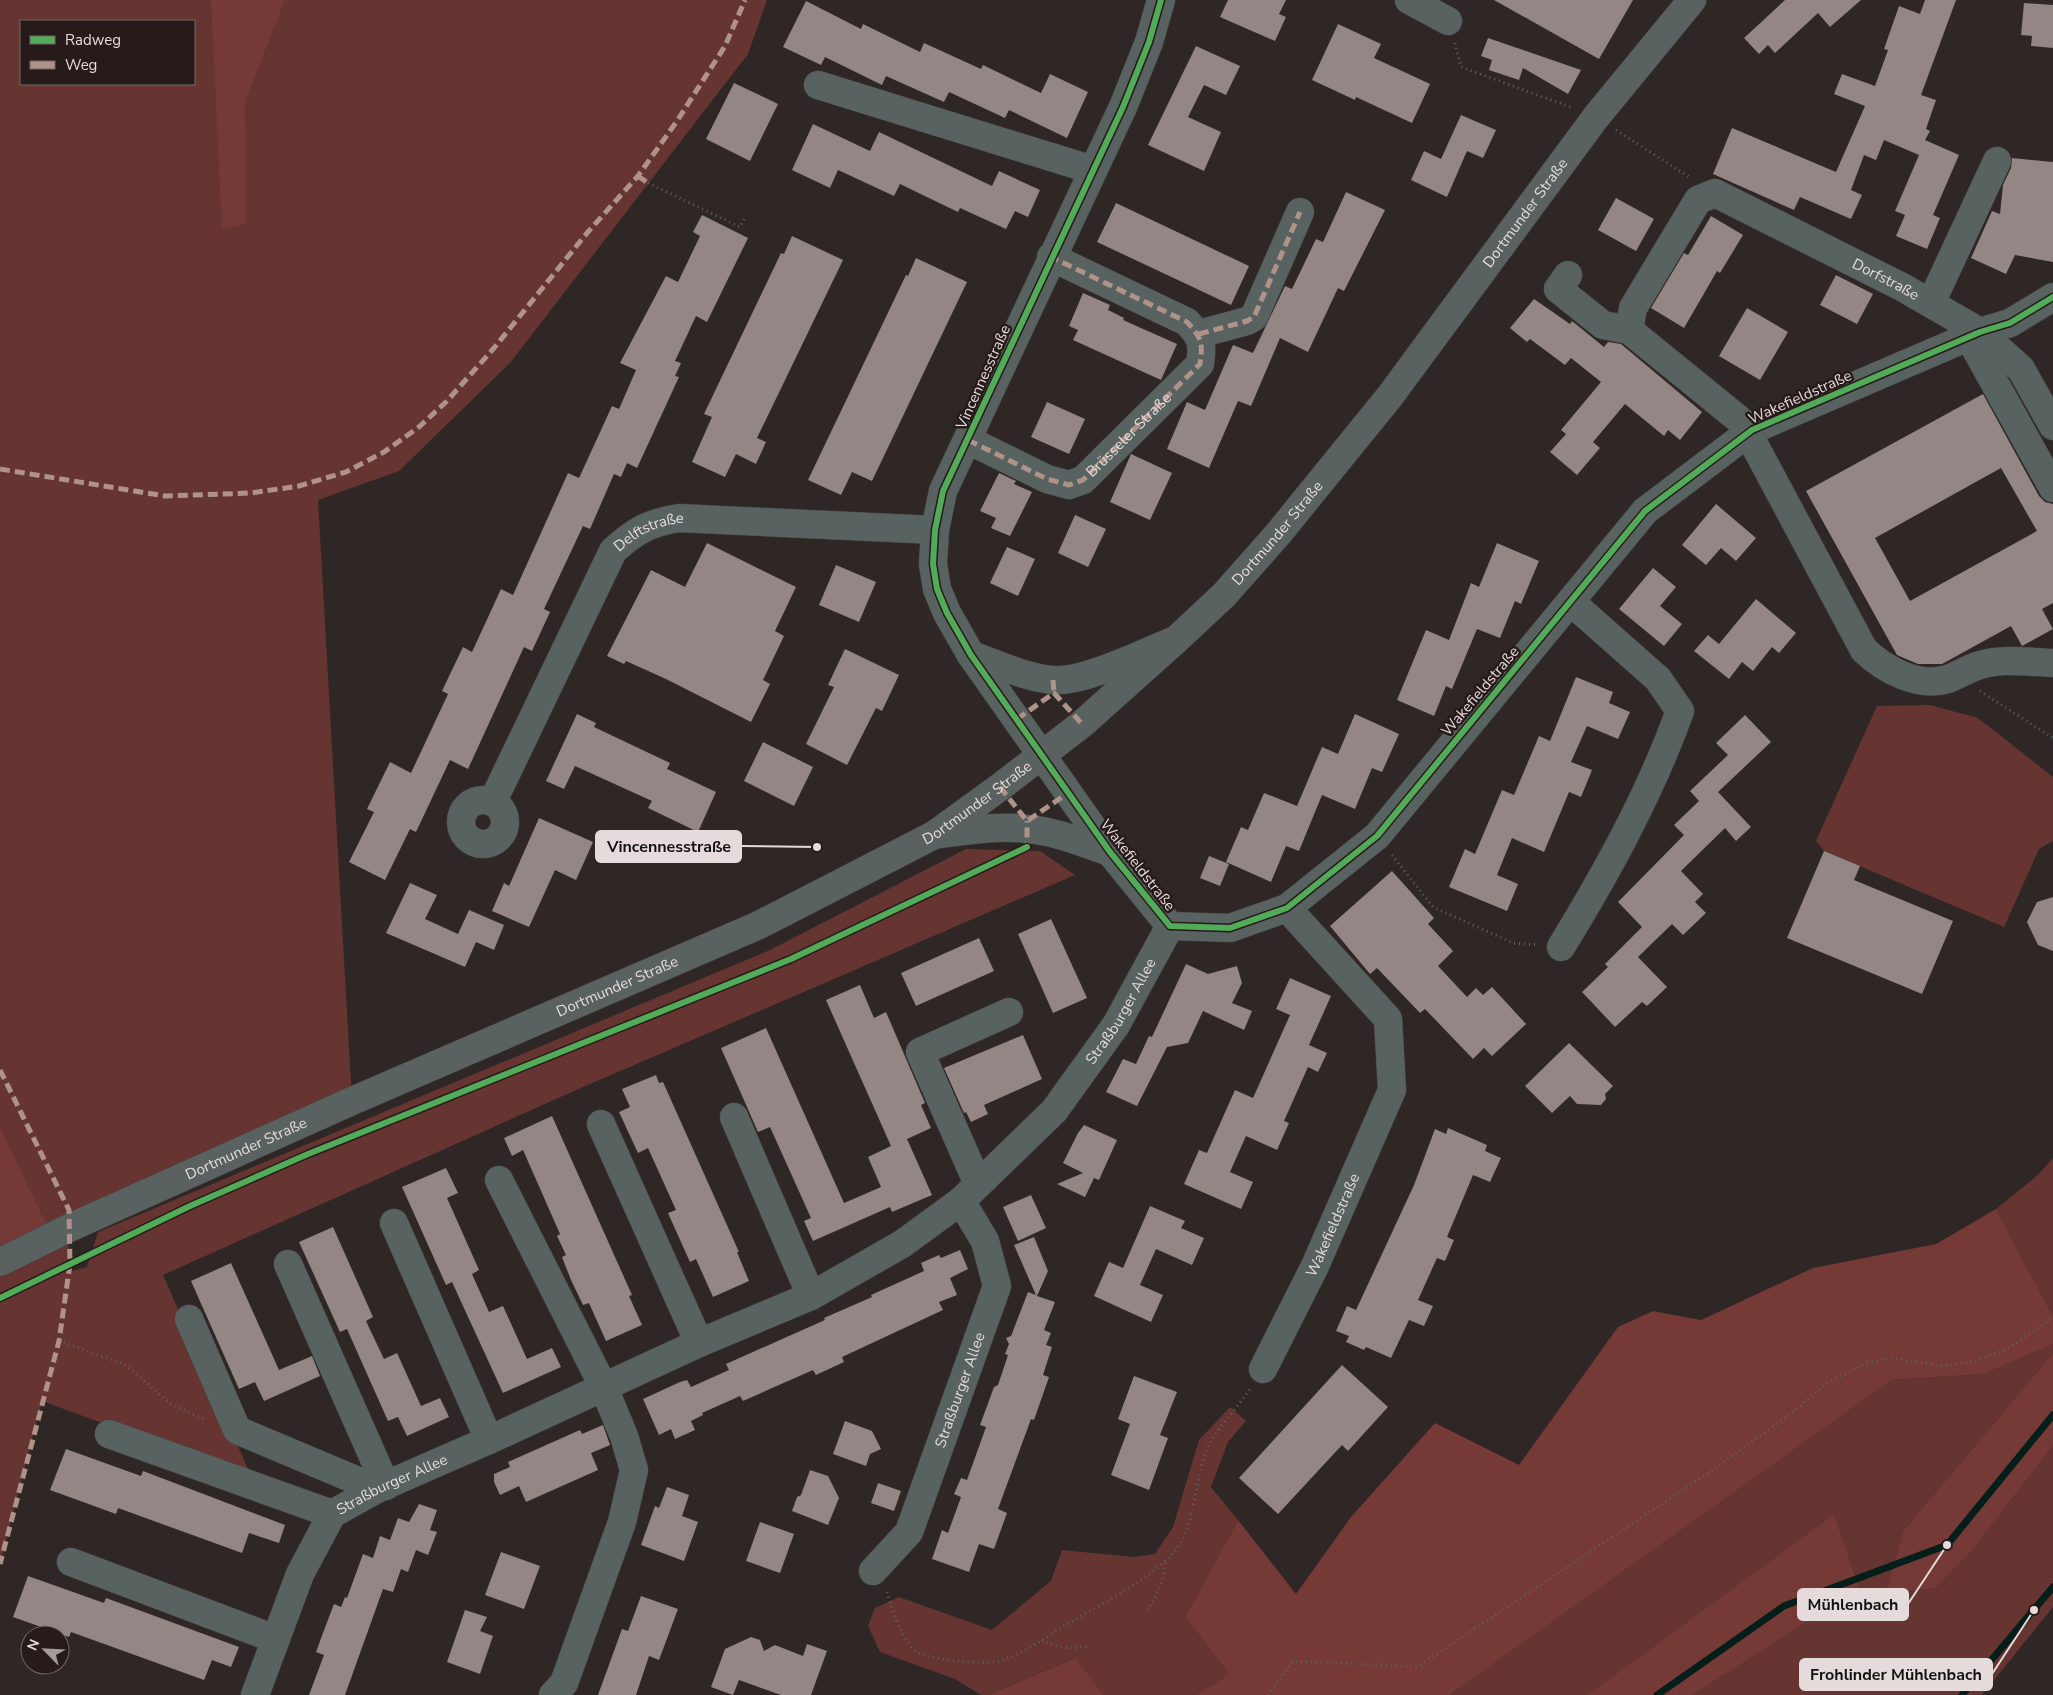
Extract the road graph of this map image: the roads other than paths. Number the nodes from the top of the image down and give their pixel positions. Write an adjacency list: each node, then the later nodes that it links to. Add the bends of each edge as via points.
1 (1161, 0): 7 (street, Vincennesstraße, via 1124,107)
2 (1409, 0): 4 (street)
3 (1692, 0): 22 (main road, Dortmunder Straße, via 1596,117 1390,396 1278,534 1224,595)
4 (1448, 21)
5 (818, 85): 7 (street)
6 (1997, 161): 12 (street)
7 (1093, 170): 9 (street, Vincennesstraße)
8 (1300, 212): 14 (street, via 1254,317)
9 (1051, 257): 14 (street, via 1187,322); 18 (street, Vincennesstraße)
10 (1568, 275): 13 (street, Wakefieldstraße, via 1558,289 1603,325)
11 (2053, 297): 15 (street, via 2010,323)
12 (1931, 303): 13 (street, Dorfstraße, via 1715,193 1698,200 1632,308); 15 (street, Dorfstraße)
13 (1629, 330): 17 (street, Wakefieldstraße)
14 (1199, 334): 18 (street, Brüsseler Straße, via 1202,347 1200,364 1083,480 1069,485 1048,479)
15 (1974, 335): 16 (street, Dorfstraße, via 2021,369); 17 (street, Wakefieldstraße); 19 (street)
16 (2053, 426)
17 (1750, 432): 21 (street, Wakefieldstraße, via 1645,511); 24 (street, via 1864,650 1887,668 1917,680 1930,681 1998,661)
18 (968, 440): 20 (street, Vincennesstraße, via 943,491)
19 (2053, 488)
20 (935, 530): 23 (street, Vincennesstraße, via 933,564 937,589); 26 (street, Delftstraße, via 679,518 656,522 634,532 613,550)
21 (1571, 602): 29 (street, Wakefieldstraße, via 1377,836); 31 (street, via 1658,679 1680,711 1665,753 1605,876)
22 (1177, 639): 23 (street, via 1084,676 1054,680); 25 (main road, Dortmunder Straße, via 1082,724)
23 (971, 655): 25 (street, Vincennesstraße)
24 (2053, 663)
25 (1042, 755): 27 (main road, Dortmunder Straße); 28 (street, Wakefieldstraße)
26 (493, 801)
27 (934, 835): 28 (street, Wakefieldstraße, via 1027,828); 38 (main road, Dortmunder Straße, via 759,925 352,1101)
28 (1110, 852): 30 (street, Wakefieldstraße)
29 (1287, 908): 30 (street, Wakefieldstraße, via 1230,928); 43 (street, Wakefieldstraße, via 1388,1019 1392,1090 1315,1266)
30 (1170, 926): 36 (street, Straßburger Allee, via 1116,1025 1054,1111)
31 (1561, 947)
32 (1009, 1012): 36 (street, via 920,1052)
33 (734, 1117): 40 (street)
34 (601, 1124): 42 (street)
35 (499, 1180): 44 (street)
36 (969, 1192): 40 (street, Straßburger Allee, via 902,1244); 50 (street, Straßburger Allee, via 997,1286 909,1532)
37 (394, 1222): 46 (street)
38 (0, 1262)
39 (288, 1264): 47 (street)
40 (811, 1296): 42 (street, Straßburger Allee)
41 (189, 1319): 47 (street, via 237,1430)
42 (699, 1343): 44 (street, Straßburger Allee)
43 (1263, 1369)
44 (604, 1388): 46 (street, Straßburger Allee); 53 (street, via 634,1470 622,1522 564,1684)
45 (109, 1434): 48 (street)
46 (489, 1440): 47 (street, Straßburger Allee)
47 (382, 1487): 48 (street, Straßburger Allee)
48 (332, 1514): 51 (street, Straßburger Allee, via 300,1574)
49 (71, 1562): 51 (street)
50 (876, 1568)
51 (275, 1639): 52 (street, Straßburger Allee)
52 (255, 1695)
53 (554, 1695)

